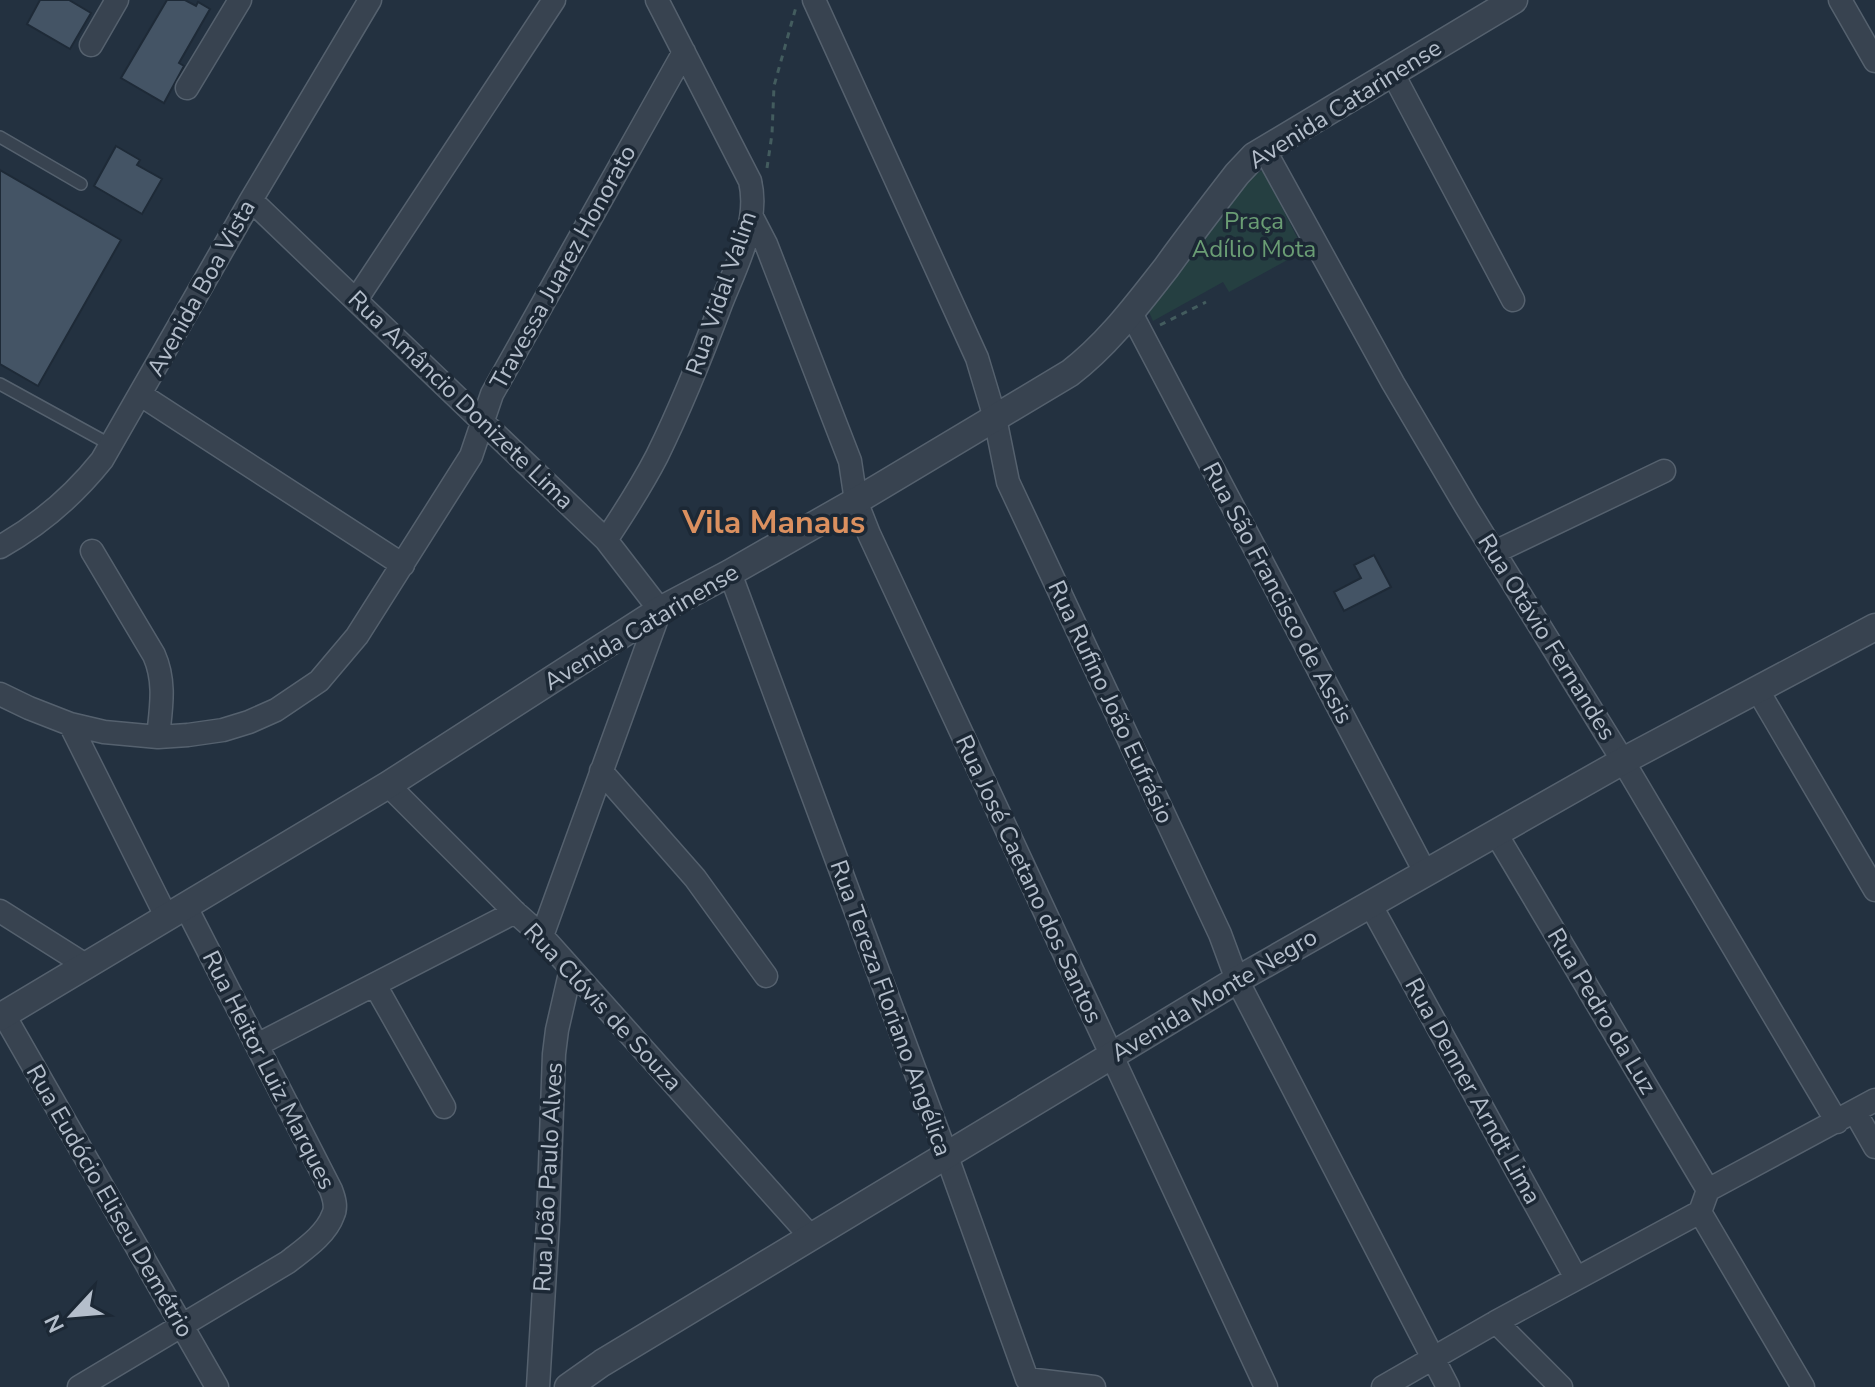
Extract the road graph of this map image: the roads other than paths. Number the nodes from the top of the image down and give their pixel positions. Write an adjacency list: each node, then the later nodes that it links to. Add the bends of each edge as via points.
1 (117, 0): 9 (street)
2 (240, 0): 13 (street)
3 (370, 0): 17 (street, Avenida Boa Vista)
4 (554, 0): 19 (street)
5 (657, 0): 10 (street, Rua Vidal Valim)
6 (814, 0): 24 (street, Rua Rufino João Eufrásio, via 977,358)
7 (1514, 0): 12 (street, Avenida Catarinense)
8 (1840, 0): 11 (street)
9 (91, 45)
10 (684, 52): 18 (street, Rua Vidal Valim, via 750,181); 25 (street, Travessa Juarez Honorato, via 492,394)
11 (1875, 61)
12 (1392, 72): 15 (street, Avenida Catarinense); 20 (street)
13 (187, 88)
14 (0, 137): 16 (lane)
15 (1264, 149): 21 (street, Avenida Catarinense, via 1237,174); 32 (street, Rua Otávio Fernandes, via 1393,383)
16 (81, 184)
17 (251, 200): 19 (street, Rua Amâncio Donizete Lima); 23 (street, Avenida Boa Vista)
18 (752, 217): 28 (street, Rua José Caetano dos Santos, via 850,461); 29 (street, Rua Vidal Valim, via 676,416)
19 (356, 300): 25 (street, Rua Amâncio Donizete Lima)
20 (1513, 300)
21 (1137, 324): 24 (street, Avenida Catarinense); 45 (street, Rua São Francisco de Assis)
22 (0, 384): 26 (lane)
23 (141, 395): 26 (street, Avenida Boa Vista); 33 (street)
24 (995, 418): 28 (street, Avenida Catarinense); 55 (street, Rua Rufino João Eufrásio, via 1008,482)
25 (483, 422): 29 (street, Rua Amâncio Donizete Lima); 33 (street, Travessa Juarez Honorato, via 471,456)
26 (111, 445): 30 (street, Avenida Boa Vista, via 61,504)
27 (1664, 471): 32 (street)
28 (856, 501): 34 (street, Avenida Catarinense); 59 (street, Rua José Caetano dos Santos)
29 (606, 540): 35 (street, Rua Amâncio Donizete Lima)
30 (0, 547)
31 (92, 551): 40 (street, via 161,670)
32 (1495, 552): 41 (street, Rua Otávio Fernandes)
33 (403, 565): 40 (street, Travessa Juarez Honorato, via 339,660 302,694 223,730)
34 (730, 573): 35 (street, Avenida Catarinense); 64 (street, Rua Tereza Floriano Angélica)
35 (660, 610): 42 (street); 43 (street, Avenida Catarinense)
36 (1875, 627): 37 (street, Avenida Monte Negro)
37 (1757, 689): 41 (street, Avenida Monte Negro); 46 (street)
38 (0, 694): 39 (street, Travessa Juarez Honorato)
39 (70, 724): 40 (street, Travessa Juarez Honorato); 50 (street, Rua Heitor Luiz Marques)
40 (158, 737)
41 (1623, 761): 44 (street, Avenida Monte Negro); 62 (street, Rua Otávio Fernandes)
42 (601, 771): 51 (street); 54 (street, via 695,878)
43 (388, 785): 49 (street, Rua Clóvis de Souza); 50 (street, Avenida Catarinense)
44 (1495, 832): 45 (street, Avenida Monte Negro); 65 (street, Rua Pedro da Luz)
45 (1425, 872): 47 (street, Avenida Monte Negro)
46 (1875, 890)
47 (1370, 904): 55 (street, Avenida Monte Negro); 68 (street, Rua Denner Arndt Lima)
48 (0, 911): 52 (street)
49 (515, 912): 51 (street, Rua Clóvis de Souza); 56 (street)
50 (176, 913): 52 (street, Avenida Catarinense); 58 (street, Rua Heitor Luiz Marques)
51 (542, 936): 53 (street, Rua Clóvis de Souza)
52 (87, 966): 57 (street, Avenida Catarinense)
53 (571, 969): 67 (street, Rua Clóvis de Souza); 74 (street, Rua João Paulo Alves, via 554,1054)
54 (766, 976)
55 (1237, 980): 59 (street, Avenida Monte Negro); 71 (street, Rua Rufino João Eufrásio)
56 (375, 985): 58 (street); 61 (street)
57 (2, 1016): 70 (street, Rua Eudócio Eliseu Demétrio)
58 (257, 1045): 70 (street, Rua Heitor Luiz Marques, via 331,1190 334,1214 288,1262)
59 (1111, 1056): 64 (street, Avenida Monte Negro); 77 (street, Rua José Caetano dos Santos)
60 (1875, 1100): 62 (street)
61 (444, 1107)
62 (1846, 1117): 63 (street, Rua Otávio Fernandes); 65 (street)
63 (1875, 1147)
64 (946, 1154): 67 (street, Avenida Monte Negro); 76 (street, Rua Tereza Floriano Angélica, via 1027,1379)
65 (1708, 1190): 66 (street)
66 (1700, 1212): 68 (street); 81 (street)
67 (811, 1237): 75 (street, Avenida Monte Negro)
68 (1576, 1278): 69 (street)
69 (1496, 1322): 71 (street); 80 (street)
70 (182, 1326): 72 (street, Rua Heitor Luiz Marques); 73 (street, Rua Eudócio Eliseu Demétrio)
71 (1433, 1357): 78 (street); 79 (street, Rua Rufino João Eufrásio)
72 (79, 1387)
73 (217, 1387)
74 (538, 1387)
75 (568, 1387)
76 (1094, 1387)
77 (1266, 1387)
78 (1383, 1387)
79 (1448, 1387)
80 (1561, 1387)
81 (1803, 1387)

